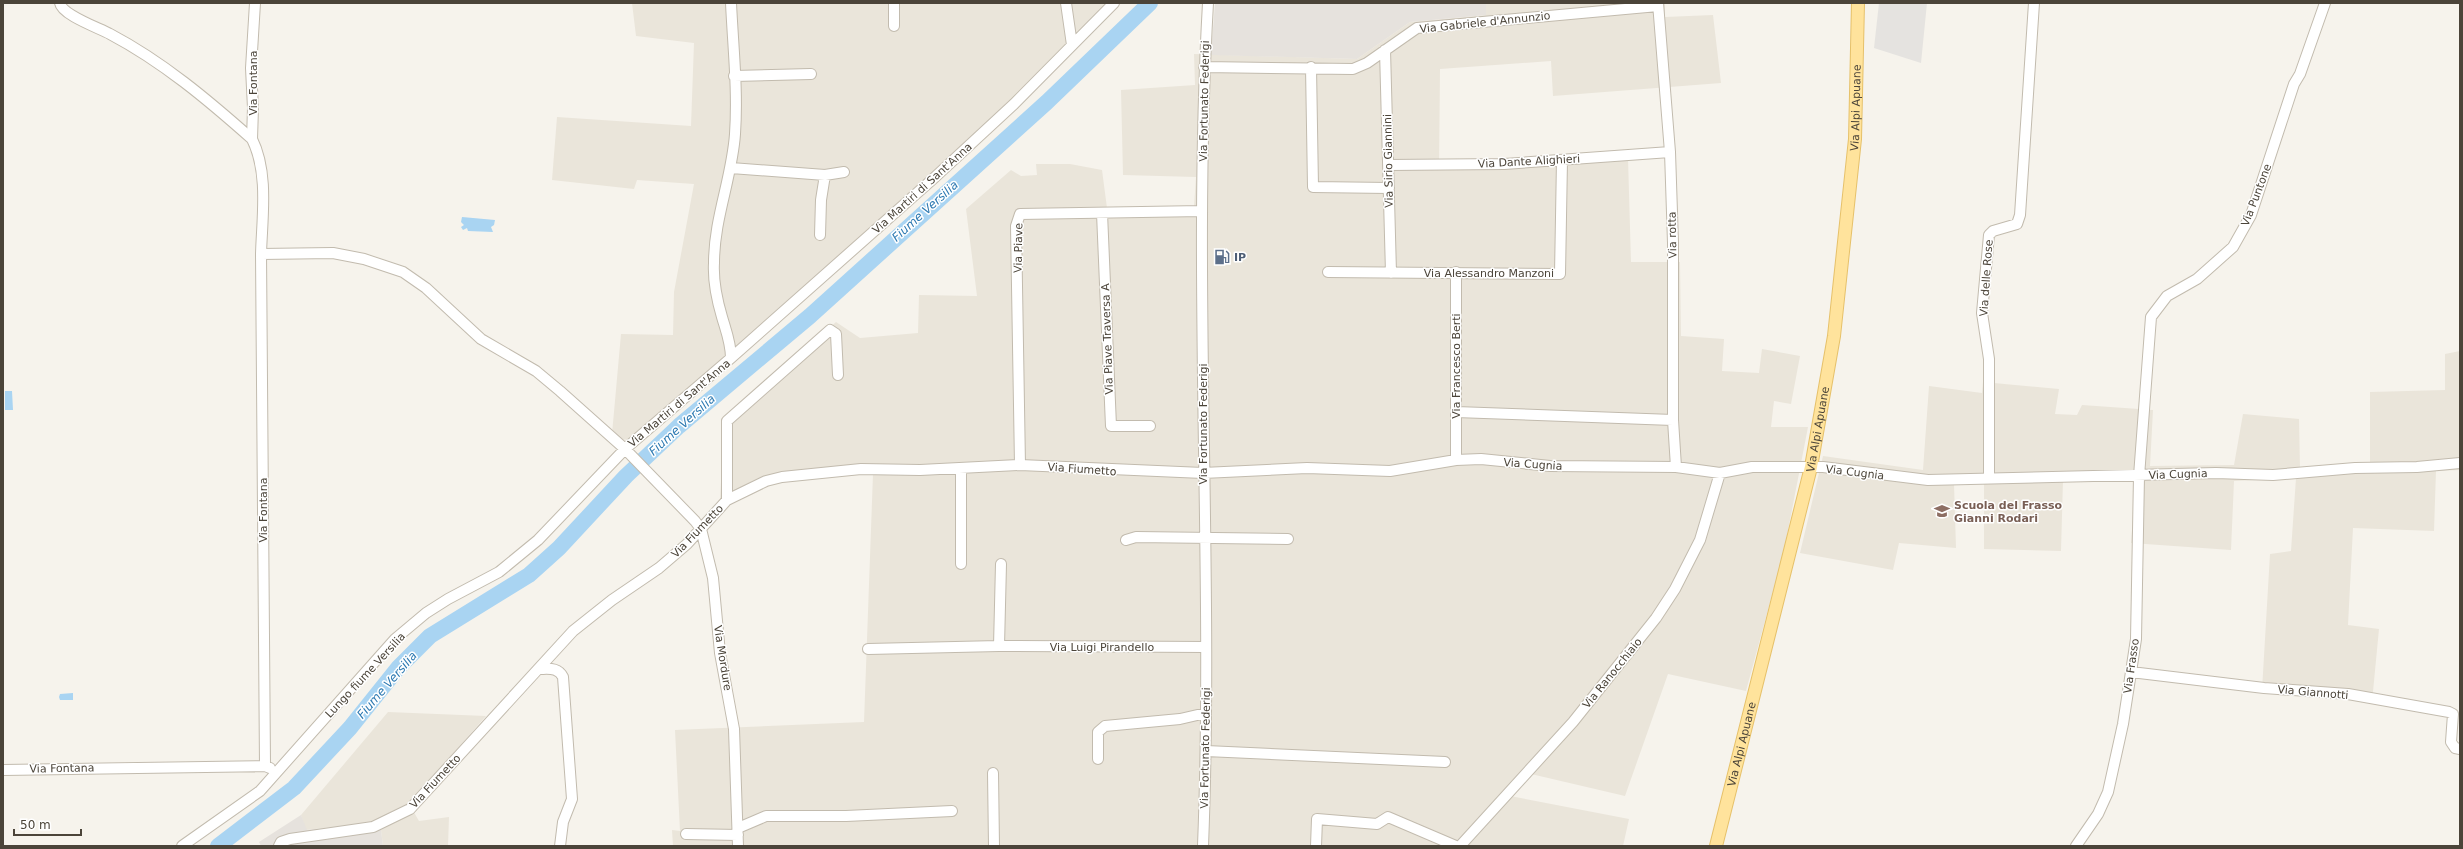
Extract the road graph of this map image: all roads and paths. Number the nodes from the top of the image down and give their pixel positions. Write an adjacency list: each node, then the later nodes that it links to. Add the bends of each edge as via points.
1 (60, 3): 19 (street, via 65,12 109,33 169,70)
2 (256, 3): 19 (street, Via Fontana, via 251,68)
3 (731, 3): 18 (street)
4 (894, 3): 12 (street)
5 (1066, 3): 13 (street)
6 (1114, 3): 13 (street, Via Martiri di Sant'Anna)
7 (1208, 3): 15 (street, Via Fortunato Federigi)
8 (1858, 3): 44 (main road, Via Alpi Apuane, via 1855,139 1834,336)
9 (2034, 3): 49 (street, Via delle Rose, via 2020,215 2017,224 1990,234 1984,291 1982,313 1989,359)
10 (2325, 3): 48 (street, Via Puntone, via 2300,74 2294,84 2251,215 2233,247 2197,279 2167,296 2151,317)
11 (1658, 5): 14 (street, Via Gabriele d'Annunzio, via 1417,28); 20 (street, Via rotta)
12 (894, 26)
13 (1072, 45): 34 (street, Via Martiri di Sant'Anna, via 1014,104 951,162)
14 (1385, 50): 16 (street, Via Gabriele d'Annunzio, via 1353,69); 22 (street, Via Sirio Giannini)
15 (1204, 67): 16 (street, Via Gabriele d'Annunzio); 27 (street, Via Fortunato Federigi)
16 (1311, 67): 26 (street, via 1313,187)
17 (811, 74): 18 (street)
18 (734, 76): 23 (street, via 735,134)
19 (252, 139): 30 (street, via 258,152 263,190)
20 (1670, 152): 21 (street, Via Dante Alighieri); 37 (street, Via rotta)
21 (1562, 160): 22 (street, Via Dante Alighieri, via 1504,164); 32 (street, Via Alessandro Manzoni, via 1560,274)
22 (1388, 165): 26 (street, Via Sirio Giannini)
23 (731, 168): 25 (street); 34 (street, via 716,225 714,263 714,280 721,316 730,339)
24 (844, 172): 25 (street)
25 (825, 175): 29 (street)
26 (1389, 188): 33 (street, Via Sirio Giannini)
27 (1202, 211): 28 (street, Via Piave); 46 (street, Via Fortunato Federigi)
28 (1102, 213): 38 (street, Via Piave Traversa A, via 1111,426); 42 (street, Via Piave, via 1020,214 1016,226)
29 (820, 235)
30 (261, 254): 39 (street, Via Martiri di Sant'Anna, via 333,253 364,259 403,272 426,288 481,339 536,371); 67 (street, Via Fontana)
31 (1328, 272): 33 (street, Via Alessandro Manzoni)
32 (1456, 272): 33 (street, Via Alessandro Manzoni); 36 (street, Via Francesco Berti)
33 (1391, 273)
34 (731, 358): 39 (street, Via Martiri di Sant'Anna)
35 (838, 375): 50 (street, via 836,334 830,330 727,421)
36 (1456, 412): 37 (street); 40 (street, Via Francesco Berti)
37 (1673, 420): 43 (street, Via rotta)
38 (1150, 426)
39 (627, 450): 51 (street, Via Mordure); 69 (street, Lungo fiume Versilia, via 522,554 499,572 426,613 395,639 292,753)
40 (1456, 460): 43 (street, Via Cugnia, via 1481,459 1550,466); 46 (street, Via Cugnia, via 1390,471 1307,468)
41 (2460, 463): 48 (street, Via Cugnia, via 2355,468 2273,476 2216,473)
42 (1020, 465): 45 (street, Via Fiumetto); 46 (street, Via Fiumetto)
43 (1676, 467): 47 (street, Via Cugnia)
44 (1812, 467): 47 (street, Via Cugnia, via 1752,467); 49 (street, Via Cugnia, via 1928,480); 83 (main road, Via Alpi Apuane)
45 (961, 469): 50 (street, Via Fiumetto, via 861,470 800,474 766,481); 55 (street)
46 (1203, 473): 52 (street, Via Fortunato Federigi)
47 (1720, 473): 82 (street, Via Ranocchiaio, via 1700,540 1664,606 1573,722)
48 (2139, 476): 49 (street, Via Cugnia); 61 (street, Via Frasso, via 2136,639)
49 (1990, 478)
50 (727, 500): 51 (street, Via Fiumetto)
51 (701, 530): 60 (street, Via Fiumetto, via 659,568 573,631); 72 (street, Via Mordure, via 713,578 720,653 734,729)
52 (1205, 538): 53 (street); 54 (street, via 1136,537); 58 (street, Via Fortunato Federigi)
53 (1288, 539)
54 (1126, 540)
55 (961, 564)
56 (1001, 564): 57 (street)
57 (999, 646): 58 (street, Via Luigi Pirandello); 59 (street, Via Luigi Pirandello)
58 (1206, 647): 62 (street, Via Fortunato Federigi)
59 (868, 649)
60 (539, 669): 75 (street, Via Fiumetto, via 410,808 373,828 290,839 281,842); 76 (street, via 554,669 563,677 572,799 563,822)
61 (2132, 672): 63 (street, Via Giannotti, via 2264,688 2348,694 2449,712 2453,714 2454,719 2451,742 2455,748); 84 (street, Via Frasso, via 2108,792 2098,814)
62 (1206, 713): 64 (street, Via Fortunato Federigi); 65 (street, via 1180,719 1105,726 1098,732)
63 (2460, 749)
64 (1206, 751): 66 (street); 79 (street, Via Fortunato Federigi)
65 (1098, 759)
66 (1445, 762)
67 (265, 766): 68 (street, Via Fontana); 69 (street, Via Fontana)
68 (3, 770)
69 (278, 773): 74 (street, Lungo fiume Versilia, via 260,791)
70 (993, 773): 78 (street)
71 (952, 811): 72 (street, via 846,816 766,816)
72 (738, 831): 73 (street); 77 (street, Via Mordure)
73 (686, 834)
74 (182, 846)
75 (279, 846)
76 (560, 846)
77 (738, 846)
78 (994, 846)
79 (1203, 846)
80 (1316, 846): 81 (street, via 1317,820 1377,824 1388,817)
81 (1456, 846)
82 (1460, 846)
83 (1716, 846)
84 (2076, 846)

